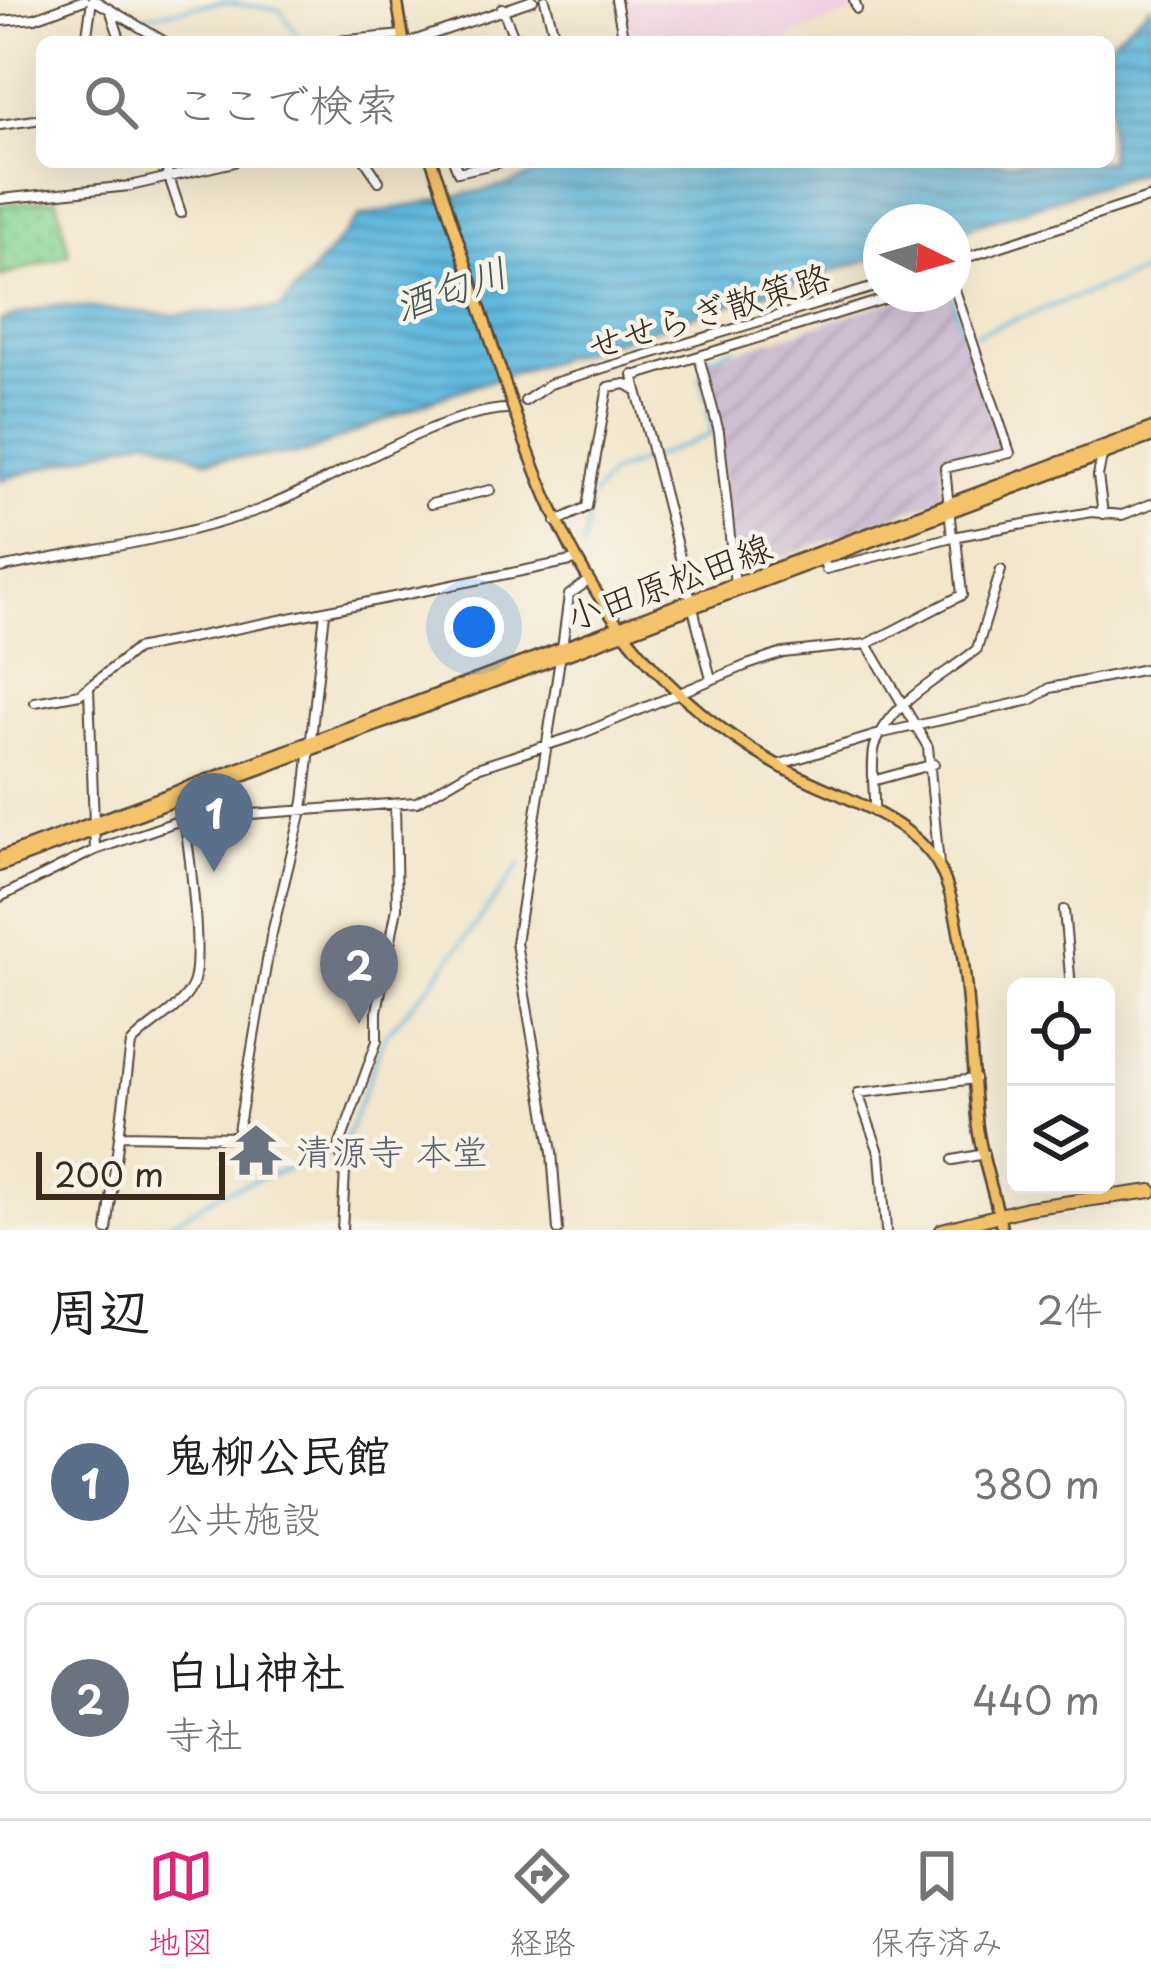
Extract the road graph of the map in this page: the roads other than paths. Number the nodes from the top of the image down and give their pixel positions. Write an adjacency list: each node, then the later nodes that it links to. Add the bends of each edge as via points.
1 (90, 0): 7 (street); 8 (street); 9 (street)
2 (397, 0): 12 (main road)
3 (529, 0): 6 (street)
4 (545, 0): 15 (street)
5 (616, 0): 16 (street)
6 (502, 8): 13 (street); 14 (street)
7 (111, 10): 10 (street); 11 (street)
8 (0, 21)
9 (87, 36)
10 (119, 36)
11 (155, 36)
12 (408, 36)
13 (421, 36)
14 (513, 36)
15 (554, 36)
16 (625, 36)
17 (36, 120): 18 (street)
18 (0, 125)
19 (166, 168): 23 (street)
20 (208, 168): 23 (street)
21 (370, 168): 24 (street)
22 (434, 168): 37 (main road, bridge)
23 (169, 177): 26 (street); 27 (street)
24 (379, 181)
25 (1151, 197): 28 (street)
26 (0, 200)
27 (181, 213)
28 (971, 256)
29 (863, 291): 33 (street, せせらぎ散策路)
30 (863, 306): 32 (street)
31 (962, 312): 44 (street, via 1010,453 945,468)
32 (699, 357): 34 (street); 53 (street)
33 (628, 364): 34 (street); 36 (street, せせらぎ散策路, via 550,384)
34 (634, 376): 35 (street)
35 (638, 391): 46 (street, via 608,387 587,507); 54 (street)
36 (525, 400)
37 (511, 411): 46 (main road); 50 (street, via 448,422 240,516)
38 (1151, 428): 44 (main road, 小田原松田線)
39 (1151, 437): 40 (main road, 小田原松田線)
40 (1102, 456): 44 (main road, 小田原松田線); 45 (street)
41 (490, 490): 43 (street)
42 (1151, 504): 45 (street)
43 (431, 505)
44 (949, 508): 47 (street); 48 (main road, 小田原松田線); 53 (main road, 小田原松田線)
45 (1103, 514): 47 (street)
46 (556, 522): 49 (main road)
47 (954, 537): 48 (street, via 826,568); 57 (street, via 962,595)
48 (824, 560): 54 (main road, 小田原松田線)
49 (577, 561): 52 (main road); 55 (street)
50 (0, 568)
51 (1001, 570): 64 (street, via 977,649)
52 (586, 579): 56 (main road); 58 (street, via 569,595)
53 (735, 584): 54 (main road, 小田原松田線)
54 (692, 604): 56 (main road, 小田原松田線); 60 (street)
55 (325, 612): 61 (street, via 136,649); 67 (street)
56 (622, 631): 58 (main road, 小田原松田線); 62 (main road)
57 (868, 644): 60 (street, via 783,653); 64 (street)
58 (561, 654): 67 (main road, 小田原松田線); 68 (street)
59 (1151, 669): 65 (street)
60 (711, 679): 62 (street)
61 (89, 687): 63 (street); 76 (street)
62 (674, 693): 68 (street); 70 (main road)
63 (35, 702)
64 (905, 705): 65 (street); 66 (street)
65 (917, 726): 66 (street); 69 (street)
66 (883, 733): 70 (street); 71 (street)
67 (310, 747): 73 (street); 76 (main road, 小田原松田線)
68 (543, 747): 72 (street, via 474,769 417,802); 93 (street, via 516,944)
69 (934, 764): 71 (street); 79 (street)
70 (777, 765): 74 (main road)
71 (876, 779): 74 (street)
72 (395, 804): 73 (street); 92 (street, via 398,908 377,1041 339,1148)
73 (302, 808): 75 (street); 84 (street, via 237,1137)
74 (874, 815): 79 (main road, via 912,835)
75 (184, 819): 77 (street); 84 (street, via 195,978 186,996 131,1044)
76 (93, 828): 77 (street); 78 (main road, 小田原松田線)
77 (94, 850): 80 (street)
78 (0, 862)
79 (939, 866): 83 (main road)
80 (0, 898)
81 (1064, 910): 82 (street)
82 (1070, 978)
83 (976, 1079): 85 (main road); 94 (street, via 858,1093 880,1155)
84 (121, 1135): 91 (street)
85 (984, 1154): 86 (street); 90 (main road)
86 (953, 1160)
87 (1115, 1191): 88 (highway)
88 (1151, 1191)
89 (1065, 1194): 90 (highway)
90 (999, 1214): 95 (highway); 96 (main road)
91 (107, 1230)
92 (342, 1230)
93 (559, 1230)
94 (886, 1230)
95 (942, 1230)
96 (1002, 1230)

